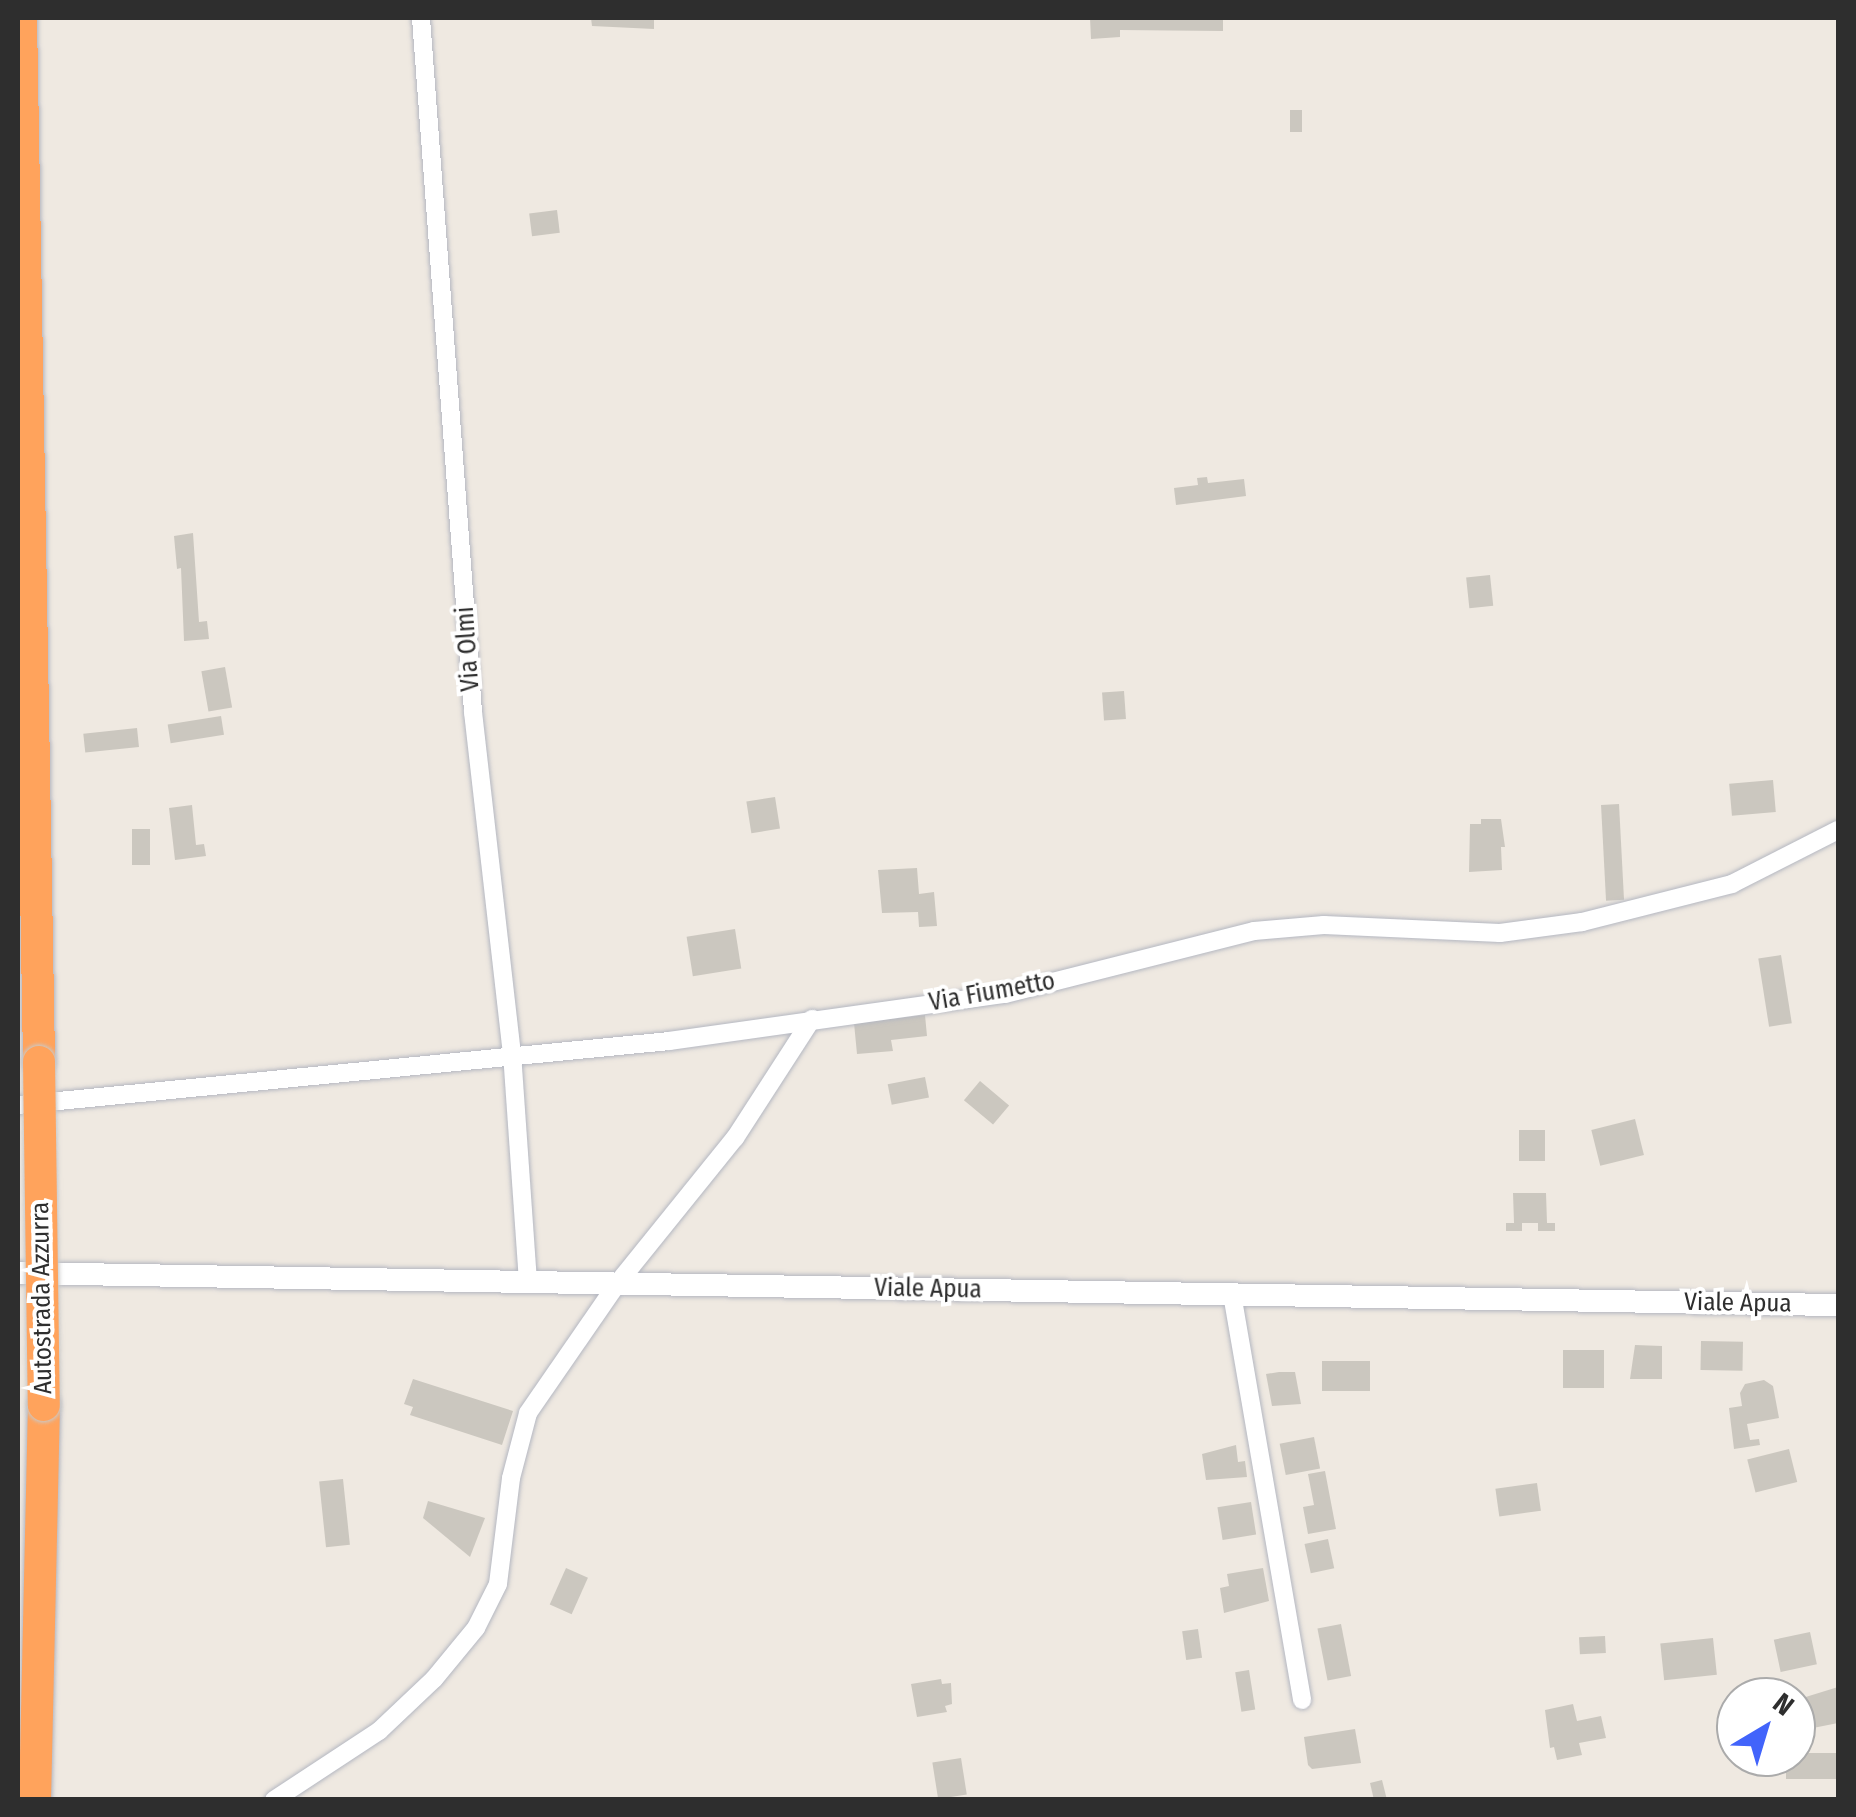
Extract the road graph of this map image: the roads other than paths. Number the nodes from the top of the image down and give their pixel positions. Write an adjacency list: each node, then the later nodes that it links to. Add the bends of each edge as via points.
1 (22, 18): 13 (highway, Autostrada Azzurra, bridge, via 44,1406)
2 (421, 18): 5 (street, Via Olmi, via 473,712)
3 (1838, 830): 4 (street, Via Fiumetto, via 1732,884 1582,922 1500,932 1324,925 1254,931 1005,994)
4 (812, 1019): 5 (street, Via Fiumetto, via 669,1041); 9 (street, via 735,1138)
5 (512, 1053): 6 (street, Via Fiumetto); 8 (street, Via Olmi)
6 (18, 1105)
7 (18, 1272): 8 (street, Viale Apua)
8 (528, 1280): 9 (street, Viale Apua)
9 (617, 1284): 10 (street, Viale Apua); 14 (street, via 528,1413 511,1478 498,1584 476,1628 379,1730)
10 (1232, 1294): 11 (street, Viale Apua); 12 (street)
11 (1838, 1305)
12 (1302, 1700)
13 (35, 1800)
14 (274, 1800)

